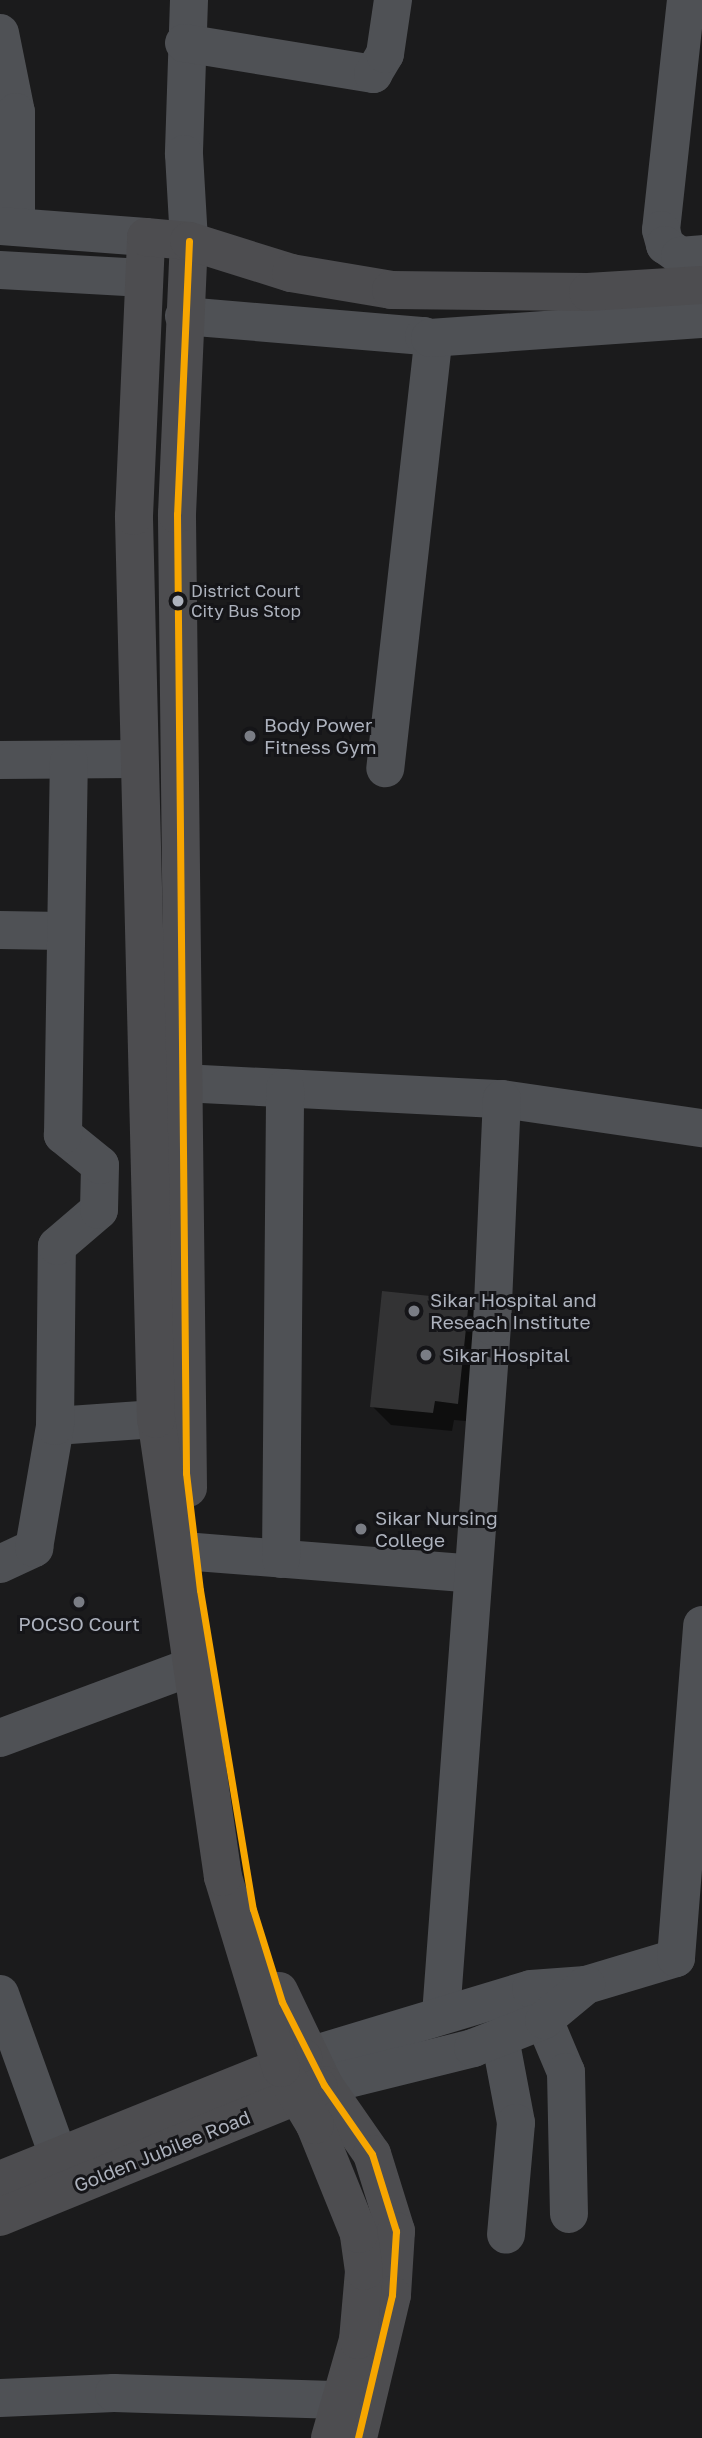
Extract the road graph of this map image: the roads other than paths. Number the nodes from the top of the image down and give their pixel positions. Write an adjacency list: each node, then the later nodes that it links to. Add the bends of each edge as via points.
1 (189, 0): 5 (street)
2 (393, 0): 5 (street, via 385,54 373,74)
3 (686, 0): 9 (street, via 661,230 665,245)
4 (0, 33): 6 (street, via 16,112)
5 (184, 43): 8 (street)
6 (8, 226): 7 (street)
7 (146, 237): 8 (main road); 12 (main road)
8 (189, 241): 11 (main road); 13 (main road)
9 (695, 265): 11 (main road, via 588,292 391,290); 14 (street)
10 (0, 270): 12 (street)
11 (291, 273): 13 (main road)
12 (144, 278): 13 (main road); 16 (main road, via 134,516)
13 (185, 298): 15 (street); 22 (main road, via 177,513)
14 (693, 320): 15 (street)
15 (430, 338): 19 (street, via 433,352)
16 (137, 759): 18 (street); 26 (main road)
17 (0, 760): 18 (street)
18 (69, 762): 21 (street)
19 (385, 768)
20 (0, 930): 21 (street)
21 (64, 931): 27 (street, via 64,1135 100,1165 99,1210 57,1246)
22 (182, 1083): 23 (street); 28 (main road, via 186,1472)
23 (285, 1088): 24 (street); 29 (street)
24 (502, 1099): 25 (street); 31 (street)
25 (702, 1128)
26 (156, 1419): 27 (street); 33 (main road)
27 (55, 1426): 30 (street, via 34,1548)
28 (195, 1552): 29 (street); 40 (main road, via 253,1909)
29 (281, 1559): 31 (street)
30 (0, 1564)
31 (474, 1574): 37 (street)
32 (702, 1625): 35 (street, via 676,1958)
33 (191, 1667): 34 (street); 40 (main road, via 223,1877)
34 (0, 1738)
35 (586, 1985): 37 (street, via 531,1989); 38 (street)
36 (0, 1994): 41 (street)
37 (441, 2015): 40 (street)
38 (544, 2020): 39 (street); 43 (street, via 566,2073)
39 (500, 2038): 40 (street); 45 (street, via 516,2123)
40 (302, 2076): 41 (main road); 44 (main road, Golden Jubilee Road); 47 (main road, via 315,2125 359,2234 364,2271 358,2340); 49 (main road, via 372,2154 396,2231 392,2295)
41 (59, 2158): 42 (main road)
42 (0, 2180)
43 (569, 2214)
44 (0, 2217)
45 (506, 2235)
46 (0, 2398): 47 (street, via 114,2393)
47 (341, 2400): 48 (main road)
48 (330, 2438)
49 (358, 2438)

